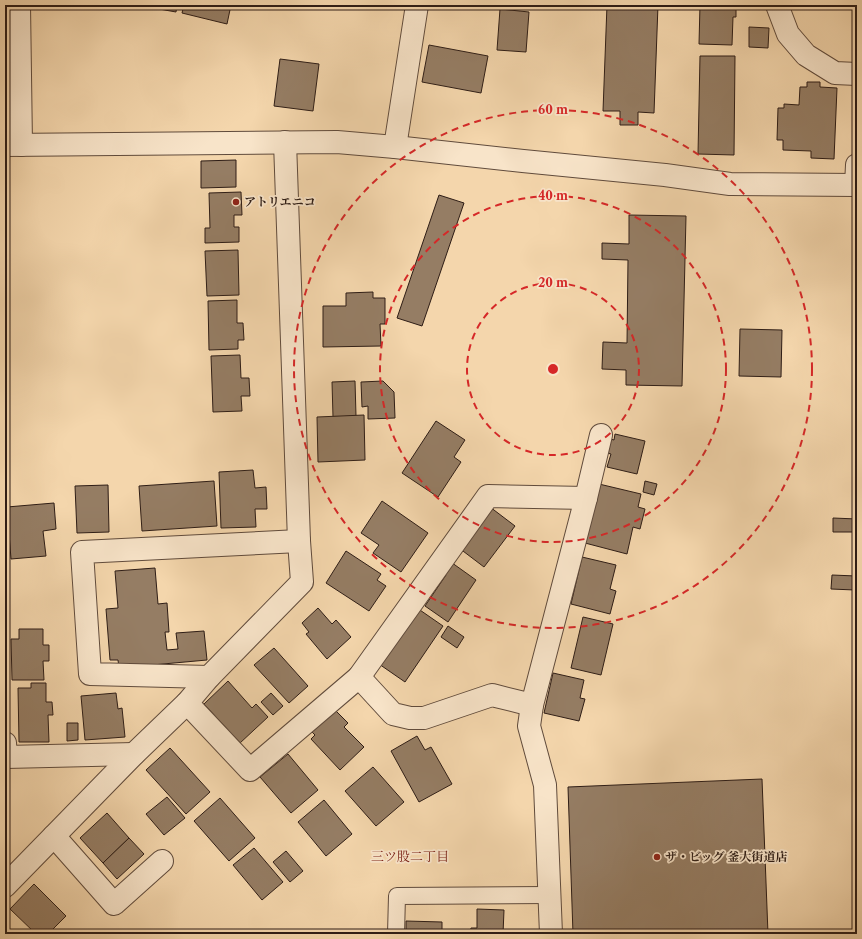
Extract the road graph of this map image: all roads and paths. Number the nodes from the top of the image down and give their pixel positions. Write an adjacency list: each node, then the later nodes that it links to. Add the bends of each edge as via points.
1 (19, 5): 6 (street)
2 (417, 5): 7 (street)
3 (777, 5): 4 (street, via 788,34 806,55 835,73)
4 (857, 74)
5 (285, 142): 6 (street); 7 (street, via 337,142); 11 (street)
6 (13, 145)
7 (395, 147): 8 (street, via 730,184)
8 (857, 178)
9 (601, 435): 10 (street)
10 (586, 498): 13 (street, via 488,496); 15 (street)
11 (299, 541): 12 (street, via 302,582); 12 (street, via 82,552 90,674)
12 (209, 677): 14 (street)
13 (359, 677): 14 (street, via 250,770); 15 (street, via 393,714 410,718 424,718 492,695)
14 (187, 703): 17 (street)
15 (532, 705): 21 (street, via 529,726 545,785)
16 (5, 743): 17 (street, via 6,757)
17 (134, 754): 18 (street)
18 (54, 836): 19 (street, via 114,904); 20 (street)
19 (162, 861)
20 (5, 886)
21 (549, 895): 22 (lane, via 397,896); 23 (street)
22 (396, 934)
23 (550, 934)

